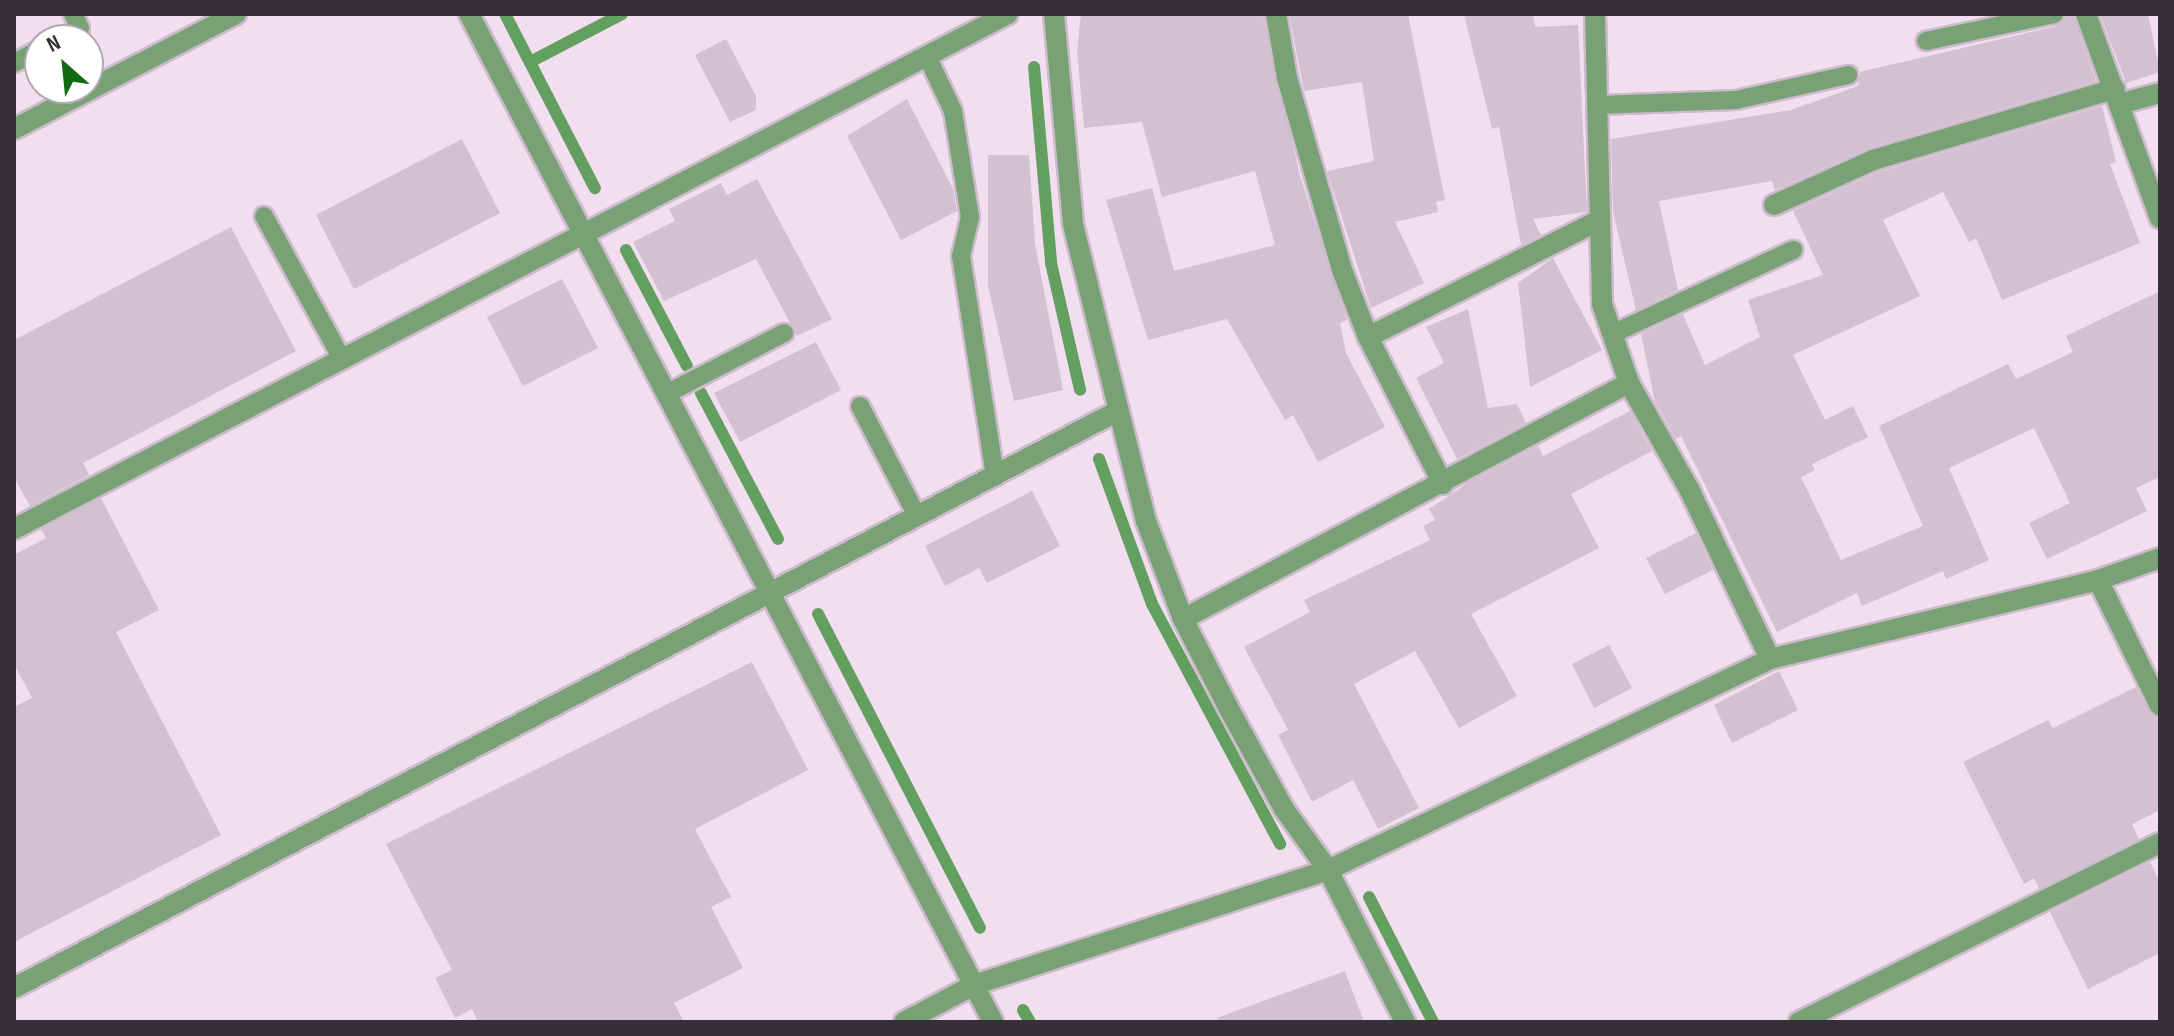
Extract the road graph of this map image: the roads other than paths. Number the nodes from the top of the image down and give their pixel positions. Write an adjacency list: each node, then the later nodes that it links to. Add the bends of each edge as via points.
1 (236, 14): 15 (street)
2 (469, 14): 20 (street)
3 (1008, 14): 10 (street)
4 (1054, 14): 29 (street, via 1073,224)
5 (1276, 14): 24 (street, via 1323,210)
6 (1595, 14): 14 (street)
7 (2054, 14): 9 (lane)
8 (2086, 14): 13 (street)
9 (1926, 41)
10 (927, 56): 20 (street); 30 (lane, via 953,111 970,217 961,256)
11 (1848, 75): 14 (lane, via 1736,100)
12 (2160, 93): 13 (street)
13 (2117, 97): 16 (street, via 1873,160); 18 (street)
14 (1597, 105): 19 (street)
15 (14, 129)
16 (1774, 205)
17 (264, 216): 25 (lane)
18 (2160, 218)
19 (1600, 220): 23 (street, via 1602,304); 24 (street)
20 (583, 234): 25 (street); 27 (street)
21 (1793, 250): 23 (lane)
22 (784, 333): 27 (lane)
23 (1612, 334): 26 (street)
24 (1368, 337): 31 (street)
25 (342, 359): 33 (street)
26 (1629, 383): 31 (street); 38 (street, via 1690,491)
27 (666, 394): 36 (street)
28 (860, 406): 32 (lane)
29 (1116, 412): 30 (street); 37 (street, via 1146,521)
30 (995, 476): 32 (street)
31 (1443, 484): 37 (street)
32 (917, 516): 36 (street)
33 (14, 529)
34 (2160, 558): 35 (street)
35 (2098, 580): 38 (street); 39 (street)
36 (770, 593): 42 (street); 43 (street)
37 (1183, 619): 41 (street, via 1284,809)
38 (1770, 659): 41 (street)
39 (2160, 706)
40 (2160, 843): 47 (street)
41 (1328, 870): 42 (street); 46 (street)
42 (974, 985): 44 (street); 45 (street)
43 (14, 988)
44 (904, 1022)
45 (993, 1022)
46 (1405, 1022)
47 (1799, 1022)

